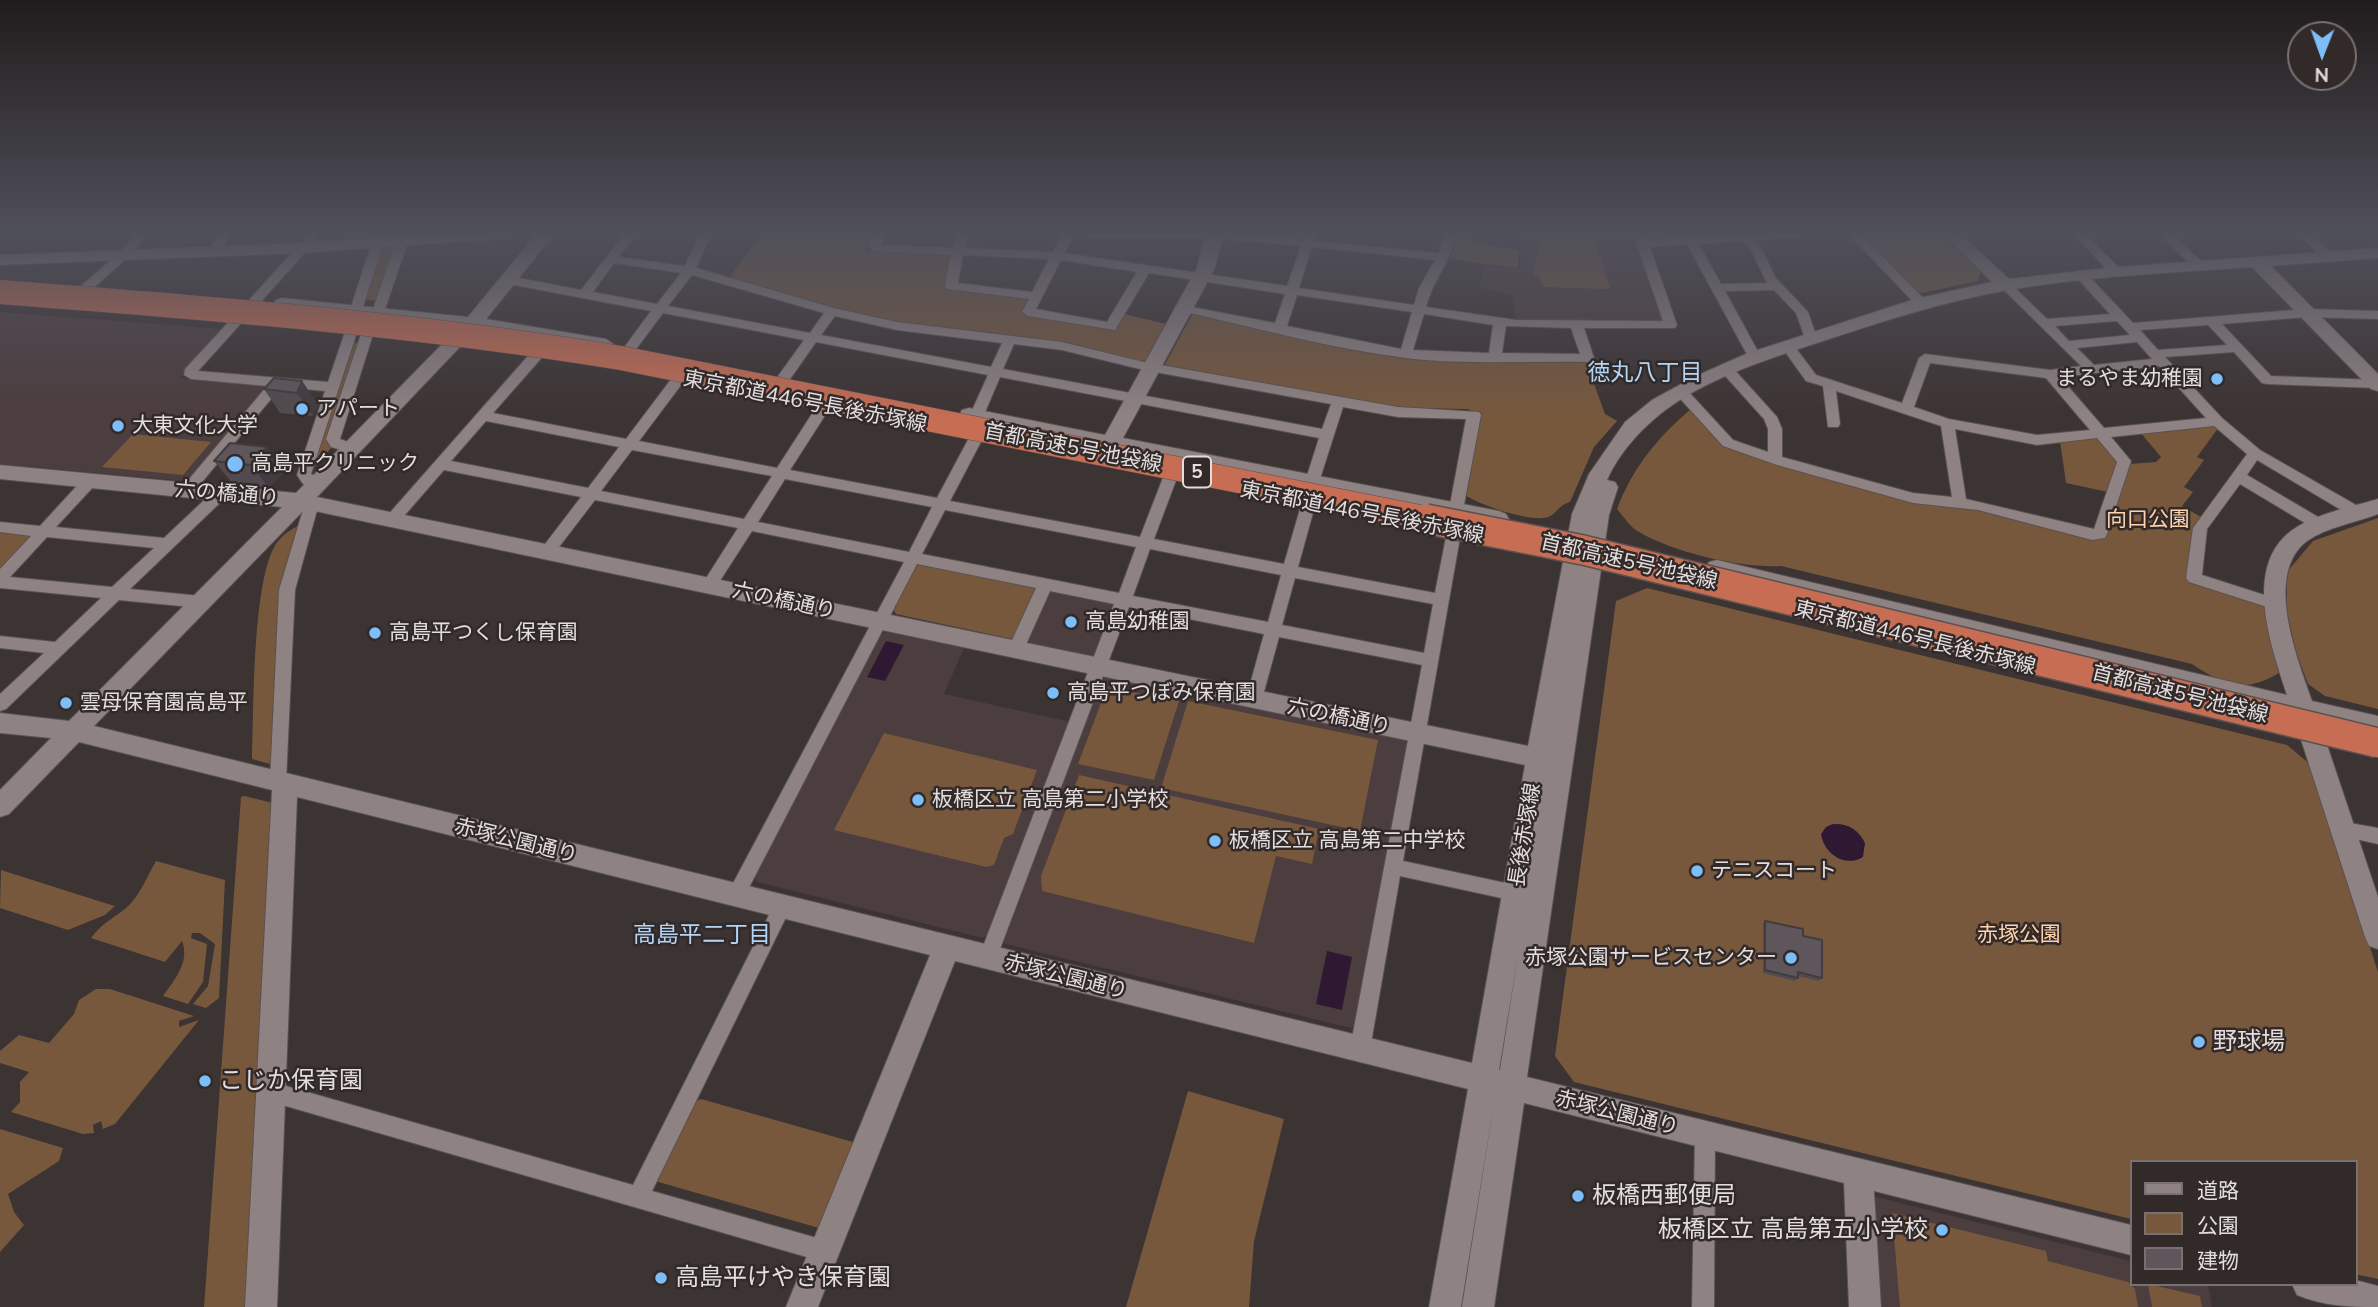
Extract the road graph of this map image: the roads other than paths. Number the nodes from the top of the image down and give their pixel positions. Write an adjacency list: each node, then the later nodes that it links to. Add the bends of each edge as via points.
1 (75, 294): 138 (highway, 首都高速5号池袋線 / 5, bridge, via 365,321 621,358 1583,550)
2 (89, 294): 136 (highway, 首都高速5号池袋線 / 5, bridge, via 367,316 625,353 1584,544)
3 (125, 294): 30 (main road, 東京都道446号長後赤塚線)
4 (261, 294): 30 (street)
5 (370, 294): 36 (street)
6 (376, 294): 36 (street)
7 (497, 294): 40 (main road)
8 (579, 294): 25 (street)
9 (671, 294): 31 (street)
10 (773, 294): 33 (street)
11 (1019, 294): 26 (street)
12 (1130, 294): 26 (street, via 1111,327 1028,312)
13 (1192, 294): 29 (main road)
14 (1291, 294): 43 (street)
15 (1313, 294): 32 (street)
16 (1423, 294): 32 (street)
17 (1660, 294): 42 (street, via 1671,325)
18 (1720, 294): 56 (street)
19 (1784, 294): 45 (street, via 1802,312)
20 (1912, 294): 28 (street)
21 (1963, 294): 28 (main road, 長後赤塚線)
22 (2014, 294): 41 (street)
23 (2099, 294): 39 (street)
24 (2288, 294): 34 (main road)
25 (584, 295): 31 (street)
26 (1036, 296)
27 (0, 298): 30 (main road, 東京都道446号長後赤塚線)
28 (1921, 303): 45 (main road, 長後赤塚線)
29 (1185, 308): 43 (street); 58 (main road)
30 (247, 309): 36 (main road, 東京都道446号長後赤塚線); 65 (street, via 191,375)
31 (659, 309): 44 (street); 52 (street)
32 (1419, 309): 38 (street); 54 (street)
33 (832, 311): 44 (street); 48 (street, via 897,326)
34 (2307, 313): 35 (street); 37 (street); 67 (main road)
35 (2378, 315)
36 (364, 319): 40 (main road, 東京都道446号長後赤塚線); 47 (main road, 東京都道446号長後赤塚線); 68 (street); 83 (street, via 333,439)
37 (2212, 320): 39 (street); 51 (street)
38 (1500, 322): 42 (street); 55 (street)
39 (2125, 322): 41 (street); 46 (street)
40 (473, 323): 47 (main road); 52 (main road, 東京都道446号長後赤塚線)
41 (2045, 323): 49 (street)
42 (1576, 325): 55 (street, via 1588,358)
43 (1280, 328): 54 (street)
44 (813, 338): 61 (street); 64 (street)
45 (1811, 338): 50 (main road, 長後赤塚線)
46 (2140, 338): 49 (street); 57 (street)
47 (459, 339): 53 (main road, 東京都道446号長後赤塚線); 83 (main road)
48 (1009, 341): 58 (street, via 1062,346); 61 (street)
49 (2067, 345): 60 (street)
50 (1787, 346): 56 (main road, 長後赤塚線); 66 (street, via 1811,378)
51 (2238, 348): 57 (street); 67 (street, via 2267,380)
52 (629, 349): 64 (main road, 東京都道446号長後赤塚線)
53 (540, 351): 63 (main road, 東京都道446号長後赤塚線); 74 (street)
54 (1406, 354): 55 (street)
55 (1495, 357)
56 (1755, 357): 59 (main road, 長後赤塚線)
57 (2157, 358): 60 (street); 75 (street)
58 (1152, 367): 70 (main road); 71 (street)
59 (1726, 369): 69 (main road, 長後赤塚線); 85 (street, via 1770,417 1775,429)
60 (2092, 370): 62 (street)
61 (995, 372): 70 (street); 78 (street)
62 (2050, 374): 73 (street, via 1925,358); 79 (street)
63 (680, 377): 72 (main road, 東京都道446号長後赤塚線); 82 (street)
64 (783, 379): 78 (main road, 東京都道446号長後赤塚線)
65 (278, 382): 68 (street); 93 (street)
66 (1829, 384): 73 (street); 77 (street)
67 (2378, 384)
68 (333, 387): 92 (street, via 304,475)
69 (1678, 395): 85 (street, via 1728,443); 110 (main road, 長後赤塚線, via 1613,477)
70 (1135, 398): 80 (street); 81 (main road)
71 (1338, 402): 80 (street); 100 (street, via 1398,412 1474,415)
72 (824, 406): 78 (main road, 東京都道446号長後赤塚線); 88 (street)
73 (1907, 409): 76 (street)
74 (482, 416): 82 (street); 86 (street)
75 (2217, 421): 79 (street); 84 (street)
76 (1947, 423): 79 (street, via 2037,440); 99 (street)
77 (1833, 424)
78 (977, 427): 81 (main road, 東京都道446号長後赤塚線); 89 (main road, 東京都道446号長後赤塚線); 98 (street)
79 (2100, 433): 99 (street, via 2124,461 2100,534)
80 (1327, 435): 94 (street)
81 (1111, 443): 94 (main road, 東京都道446号長後赤塚線)
82 (629, 444): 88 (street); 96 (street)
83 (351, 448): 92 (main road)
84 (2255, 453): 90 (street); 101 (street)
85 (1775, 458): 99 (street, via 1913,498)
86 (441, 464): 96 (street); 102 (street)
87 (0, 472): 91 (main road, 六の橋通り)
88 (781, 474): 98 (street); 104 (street)
89 (1171, 475): 94 (main road, 東京都道446号長後赤塚線); 108 (street)
90 (2238, 476): 103 (street); 121 (street, via 2200,528 2194,578)
91 (90, 481): 93 (main road, 六の橋通り); 106 (street)
92 (317, 482): 97 (main road)
93 (187, 490): 95 (main road, 六の橋通り)
94 (1311, 492): 100 (main road, 東京都道446号長後赤塚線); 107 (main road, 東京都道446号長後赤塚線); 113 (street)
95 (221, 493): 97 (main road, 六の橋通り); 109 (street)
96 (591, 494): 104 (street); 111 (street)
97 (306, 502): 102 (main road, 六の橋通り); 120 (main road); 141 (street, via 287,590)
98 (941, 504): 108 (street); 112 (street)
99 (1960, 504)
100 (1456, 510): 110 (main road, 東京都道446号長後赤塚線)
101 (2368, 510): 103 (main road)
102 (392, 520): 111 (main road, 六の橋通り)
103 (2320, 524): 121 (main road, via 2297,536 2284,550 2277,565)
104 (748, 525): 112 (street); 116 (street)
105 (0, 527): 106 (street)
106 (44, 531): 109 (street); 114 (street)
107 (1454, 532): 110 (main road, 東京都道446号長後赤塚線); 119 (street)
108 (1145, 543): 113 (street); 118 (street)
109 (167, 544): 117 (street)
110 (1584, 548): 131 (main road, 東京都道446号長後赤塚線); 137 (main road, 東京都道446号長後赤塚線); 140 (main road, 長後赤塚線)
111 (547, 552): 116 (main road, 六の橋通り)
112 (913, 558): 115 (street); 122 (street)
113 (1290, 570): 119 (street); 123 (street)
114 (0, 580): 117 (street)
115 (1045, 584): 118 (street); 126 (street)
116 (709, 586): 122 (main road, 六の橋通り)
117 (115, 594): 120 (street); 125 (street)
118 (1124, 600): 123 (street); 128 (street)
119 (1442, 600): 127 (street)
120 (201, 602): 134 (main road)
121 (2275, 604): 131 (main road, via 2280,639)
122 (880, 621): 126 (main road, 六の橋通り); 147 (street)
123 (1273, 629): 127 (street); 129 (street)
124 (0, 642): 125 (street)
125 (58, 648): 130 (street)
126 (1016, 649): 128 (main road, 六の橋通り)
127 (1431, 661): 135 (street)
128 (1098, 667): 129 (main road, 六の橋通り); 152 (street)
129 (1254, 699): 135 (main road, 六の橋通り)
130 (0, 704)
131 (2303, 709): 133 (main road, 東京都道446号長後赤塚線); 137 (main road)
132 (0, 723): 134 (main road, 赤塚公園通り)
133 (2378, 726)
134 (74, 731): 141 (main road, 赤塚公園通り); 142 (main road)
135 (1417, 733): 140 (main road, 六の橋通り); 145 (street)
136 (2378, 733)
137 (2311, 735): 139 (main road, 東京都道446号長後赤塚線); 143 (main road)
138 (2378, 743)
139 (2378, 751)
140 (1550, 761): 146 (main road, 長後赤塚線); 154 (main road, 長後赤塚線)
141 (282, 783): 147 (main road, 赤塚公園通り); 155 (main road)
142 (0, 806)
143 (2344, 830): 144 (street); 149 (main road)
144 (2378, 836)
145 (1393, 867): 146 (street); 153 (street)
146 (1515, 893): 154 (main road, 長後赤塚線)
147 (736, 895): 148 (main road, 赤塚公園通り)
148 (782, 907): 151 (main road, 赤塚公園通り); 158 (street)
149 (2374, 912): 150 (main road)
150 (2378, 937)
151 (947, 947): 152 (main road, 赤塚公園通り); 160 (main road)
152 (988, 957): 153 (main road, 赤塚公園通り)
153 (1360, 1049): 154 (main road, 赤塚公園通り)
154 (1498, 1083): 156 (main road, 赤塚公園通り); 165 (main road, 長後赤塚線); 166 (main road, 長後赤塚線)
155 (272, 1092): 158 (street); 163 (main road)
156 (1705, 1135): 157 (main road, 赤塚公園通り); 167 (street)
157 (1858, 1173): 159 (main road, 赤塚公園通り); 168 (main road)
158 (638, 1197): 160 (street)
159 (2130, 1240)
160 (824, 1251): 164 (main road)
161 (2316, 1286): 162 (main road)
162 (2378, 1302)
163 (261, 1307)
164 (802, 1307)
165 (1445, 1307)
166 (1478, 1307)
167 (1703, 1307)
168 (1865, 1307)

